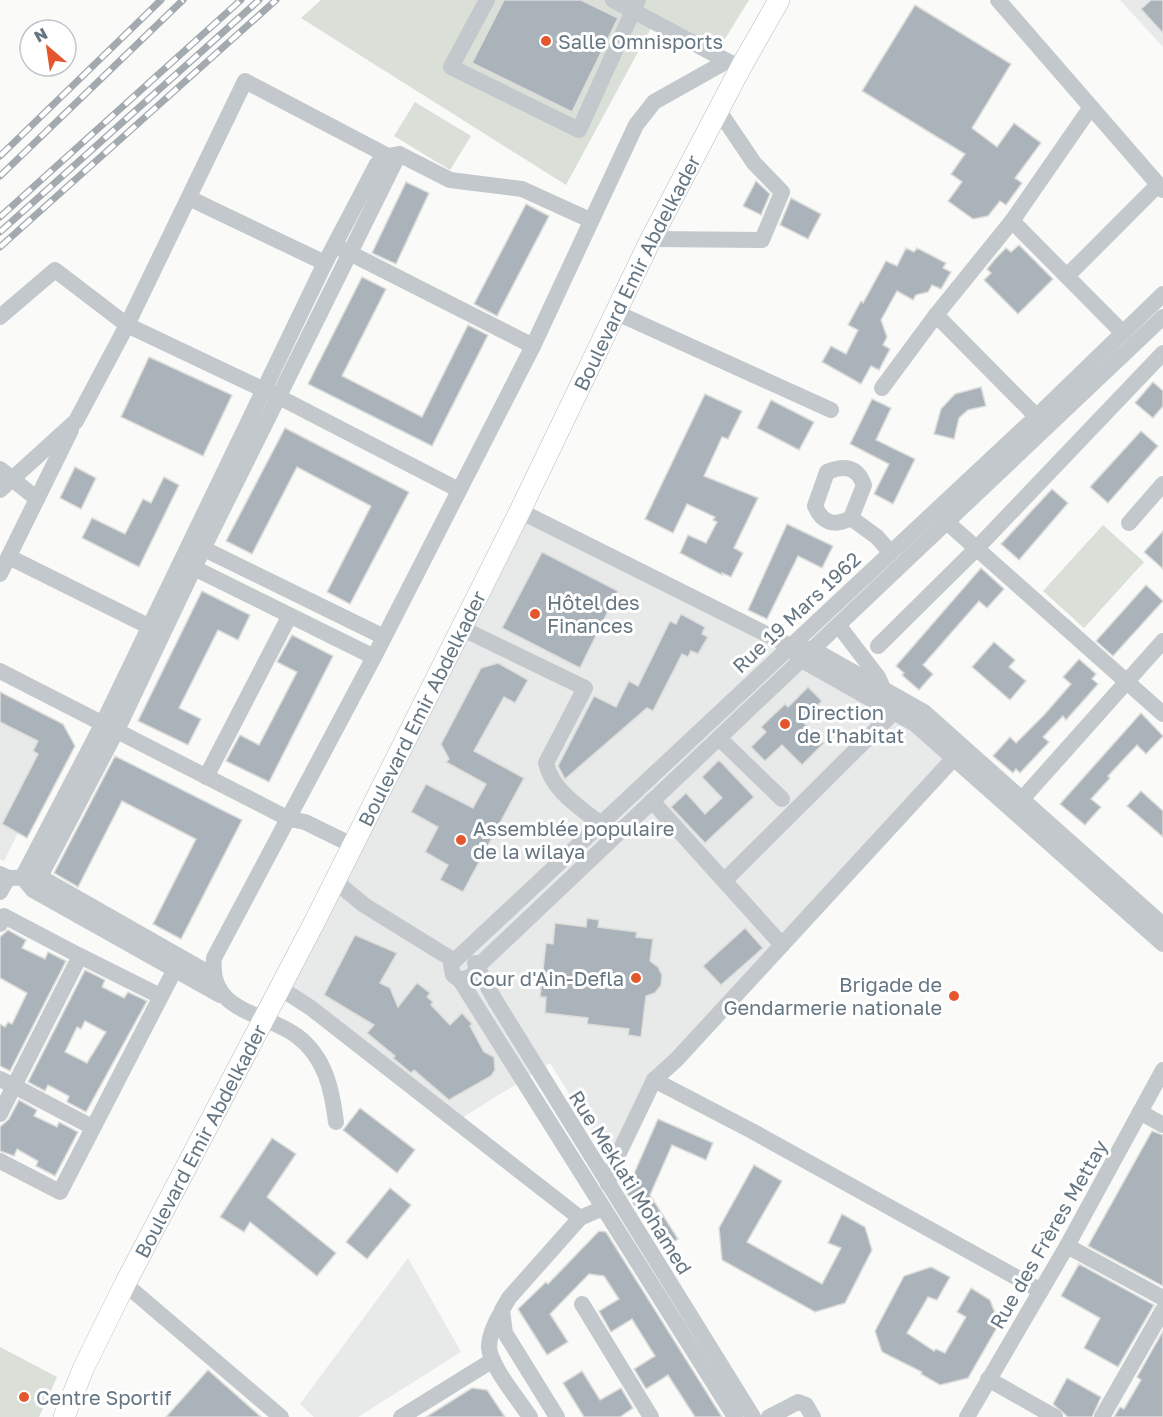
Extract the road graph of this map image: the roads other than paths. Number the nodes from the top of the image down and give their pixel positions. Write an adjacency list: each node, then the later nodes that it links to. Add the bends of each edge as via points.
1 (487, 0): 5 (street, via 452,67 579,130)
2 (613, 0): 5 (street)
3 (779, 0): 6 (main road, Boulevard Emir Abdelkader)
4 (998, 0): 7 (street)
5 (636, 5): 6 (street)
6 (734, 64): 8 (main road, Boulevard Emir Abdelkader); 12 (street, via 654,102 636,125)
7 (1091, 106): 10 (street); 13 (street)
8 (719, 111): 14 (main road, Boulevard Emir Abdelkader); 14 (street, via 754,163 782,192 762,240)
9 (393, 155): 11 (street, via 244,81); 12 (street, via 450,180 522,189); 15 (street, via 377,164)
10 (1161, 187): 17 (street)
11 (189, 198): 16 (street); 23 (street)
12 (590, 220): 25 (street)
13 (1012, 220): 17 (street); 20 (street)
14 (651, 239): 19 (main road, Boulevard Emir Abdelkader)
15 (341, 248): 16 (street); 25 (street); 28 (street)
16 (325, 263): 28 (street)
17 (1067, 276): 24 (street)
18 (1163, 294): 24 (street, Rue 19 Mars 1962)
19 (617, 313): 29 (street); 36 (main road, Boulevard Emir Abdelkader)
20 (936, 315): 27 (street); 31 (street)
21 (0, 316): 23 (street, via 55,270)
22 (1163, 317): 31 (street, Rue 19 Mars 1962)
23 (127, 325): 28 (street); 30 (street)
24 (1123, 333): 31 (street, Rue 19 Mars 1962)
25 (532, 346): 34 (street)
26 (1163, 353): 41 (street)
27 (882, 388)
28 (271, 394): 34 (street); 40 (street)
29 (831, 410)
30 (76, 421): 32 (street); 35 (street)
31 (1042, 422): 37 (street, Rue 19 Mars 1962)
32 (4, 480): 35 (street)
33 (1163, 484): 39 (street)
34 (459, 490): 50 (street)
35 (37, 500): 43 (street)
36 (520, 511): 49 (main road, Boulevard Emir Abdelkader); 53 (street)
37 (941, 516): 41 (street); 42 (street, Rue 19 Mars 1962); 47 (street, Rue 19 Mars 1962)
38 (851, 518): 42 (street)
39 (1129, 523)
40 (197, 545): 44 (street); 50 (street)
41 (976, 549): 52 (street); 56 (street)
42 (890, 552): 53 (street, Rue 19 Mars 1962)
43 (9, 557): 45 (street); 48 (street)
44 (188, 565): 46 (street); 48 (street); 60 (street)
45 (0, 574)
46 (289, 617): 54 (street); 63 (street)
47 (839, 626): 53 (street, Rue 19 Mars 1962); 57 (street)
48 (150, 627): 60 (street)
49 (461, 628): 68 (street, via 585,688 546,763 550,778 559,789); 69 (main road, Boulevard Emir Abdelkader)
50 (384, 638): 54 (street)
51 (1163, 641): 56 (street)
52 (878, 646)
53 (802, 652): 57 (street); 58 (street); 61 (street, Rue 19 Mars 1962); 68 (street, Rue 19 Mars 1962)
54 (374, 657): 67 (street)
55 (0, 671): 60 (street)
56 (1127, 681): 59 (street); 64 (street)
57 (882, 687): 64 (street, via 924,712)
58 (895, 711): 62 (street); 70 (street)
59 (1163, 714)
60 (110, 726): 63 (street); 72 (street)
61 (719, 738): 65 (street); 66 (street, Rue 19 Mars 1962)
62 (954, 758): 75 (street); 76 (street)
63 (206, 777): 67 (street)
64 (1023, 798): 74 (street)
65 (782, 800)
66 (652, 801): 70 (street); 79 (street, Rue 19 Mars 1962)
67 (289, 819): 69 (street, via 305,822); 81 (street, via 214,958)
68 (602, 825): 78 (street, Rue 19 Mars 1962)
69 (352, 846): 71 (main road, Boulevard Emir Abdelkader)
70 (725, 880): 76 (street)
71 (335, 881): 78 (street, via 364,905); 83 (main road, Boulevard Emir Abdelkader)
72 (17, 882): 80 (street); 81 (street)
73 (0, 924): 77 (street, via 4,916)
74 (1163, 925)
75 (1163, 944)
76 (782, 945): 88 (street)
77 (80, 956): 85 (street); 89 (street)
78 (454, 958): 79 (street, via 471,957); 82 (street, via 451,971)
79 (476, 968): 82 (street, via 469,979); 96 (street, Rue Meklati Mohamed)
80 (174, 971): 84 (street); 85 (street)
81 (212, 975): 84 (street)
82 (460, 980): 97 (street, Rue Meklati Mohamed)
83 (280, 988): 86 (main road, Boulevard Emir Abdelkader); 98 (street, via 319,1014)
84 (220, 995): 86 (street)
85 (160, 996): 94 (street)
86 (263, 1020): 92 (street, via 296,1035 316,1056 332,1087); 100 (main road, Boulevard Emir Abdelkader)
87 (1163, 1070): 90 (street, Rue des Frères Mettay)
88 (654, 1080): 96 (street, via 621,1147); 101 (street)
89 (7, 1082): 91 (street); 94 (street)
90 (1140, 1112): 93 (street); 99 (street, Rue des Frères Mettay)
91 (0, 1114)
92 (336, 1122)
93 (1163, 1125)
94 (92, 1127): 95 (street, via 60,1192)
95 (0, 1161)
96 (608, 1185): 115 (street, Rue Meklati Mohamed)
97 (603, 1208): 98 (street); 114 (street, Rue Meklati Mohamed)
98 (580, 1218): 104 (street)
99 (1067, 1246): 101 (street, Rue des Frères Mettay); 102 (street)
100 (125, 1284): 108 (main road, Boulevard Emir Abdelkader); 109 (street)
101 (1041, 1291): 107 (street, Rue des Frères Mettay)
102 (1163, 1298)
103 (582, 1304): 113 (street)
104 (502, 1310): 106 (street, via 492,1332); 112 (street, via 505,1333)
105 (1163, 1310): 120 (street)
106 (492, 1360): 110 (street); 111 (street)
107 (988, 1379): 118 (street, Rue des Frères Mettay); 119 (street)
108 (64, 1417)
109 (280, 1417)
110 (401, 1417)
111 (530, 1417)
112 (558, 1417)
113 (651, 1417)
114 (735, 1417)
115 (753, 1417)
116 (769, 1417): 117 (street, via 798,1402)
117 (813, 1417)
118 (967, 1417)
119 (1055, 1417)
120 (1102, 1417)

